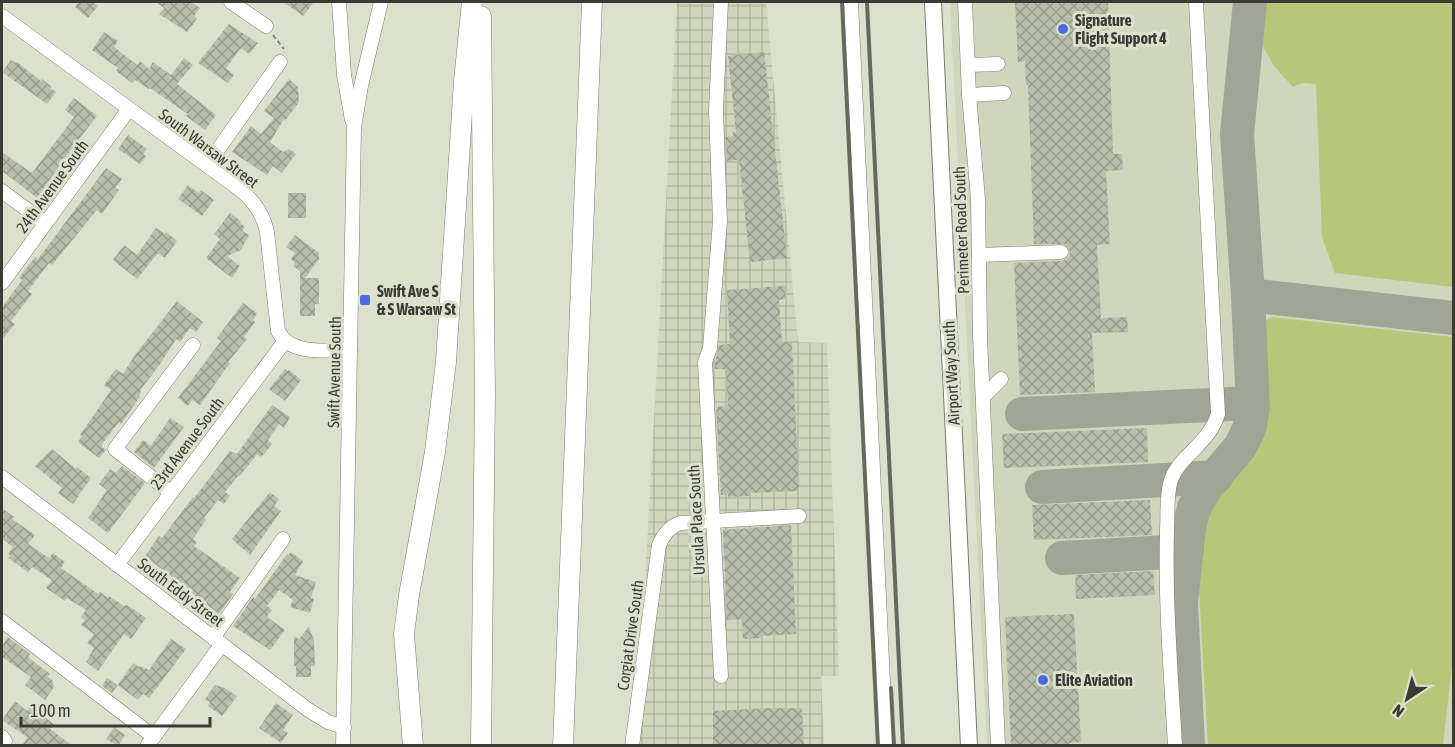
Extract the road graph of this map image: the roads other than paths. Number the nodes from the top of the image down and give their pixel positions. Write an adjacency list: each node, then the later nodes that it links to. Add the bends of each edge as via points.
1 (231, 2): 13 (street)
2 (339, 2): 20 (street, via 344,75)
3 (381, 2): 20 (street, Swift Avenue South)
4 (472, 2): 46 (highway, via 446,362 404,634)
5 (481, 2): 47 (highway, via 485,394)
6 (592, 2): 48 (highway)
7 (721, 2): 35 (street, Ursula Place South, via 716,110 720,221 710,348 705,362)
8 (851, 2): 50 (street)
9 (933, 2): 51 (main road, Airport Way South)
10 (965, 2): 16 (street, Perimeter Road South)
11 (1196, 2): 53 (street, via 1218,414 1207,438 1177,469 1170,484 1167,556)
12 (2, 16): 19 (street, South Warsaw Street)
13 (266, 26)
14 (282, 55): 21 (street)
15 (998, 64): 16 (street)
16 (968, 65): 18 (street, Perimeter Road South)
17 (1004, 93): 18 (street)
18 (969, 95): 25 (street, Perimeter Road South)
19 (129, 109): 21 (street, South Warsaw Street); 23 (street, 24th Avenue South)
20 (354, 128): 29 (street, Swift Avenue South)
21 (207, 165): 27 (street, South Warsaw Street, via 252,200 264,220 278,331)
22 (2, 191): 23 (street)
23 (45, 223): 26 (street, 24th Avenue South)
24 (1061, 252): 25 (street)
25 (979, 255): 31 (street, Perimeter Road South)
26 (2, 284)
27 (285, 341): 29 (street, via 299,348); 33 (street, 23rd Avenue South)
28 (193, 345): 33 (street, via 115,449)
29 (350, 350): 41 (street, Swift Avenue South)
30 (1001, 379): 31 (street)
31 (983, 397): 52 (street, Perimeter Road South)
32 (2, 477): 37 (street, South Eddy Street)
33 (171, 492): 37 (street, 23rd Avenue South)
34 (799, 516): 35 (street)
35 (712, 520): 40 (street, Ursula Place South); 49 (street, Corgiat Drive South, via 680,523 668,530 659,545)
36 (283, 539): 39 (street)
37 (117, 565): 39 (street, South Eddy Street)
38 (2, 621): 43 (street)
39 (218, 641): 41 (street, South Eddy Street, via 319,717); 43 (street)
40 (721, 676)
41 (344, 727): 45 (street, Swift Avenue South)
42 (2, 737): 44 (street)
43 (151, 741)
44 (4, 746)
45 (343, 746)
46 (413, 746)
47 (481, 746)
48 (563, 746)
49 (632, 746)
50 (886, 746)
51 (969, 746)
52 (998, 746)
53 (1175, 746)

